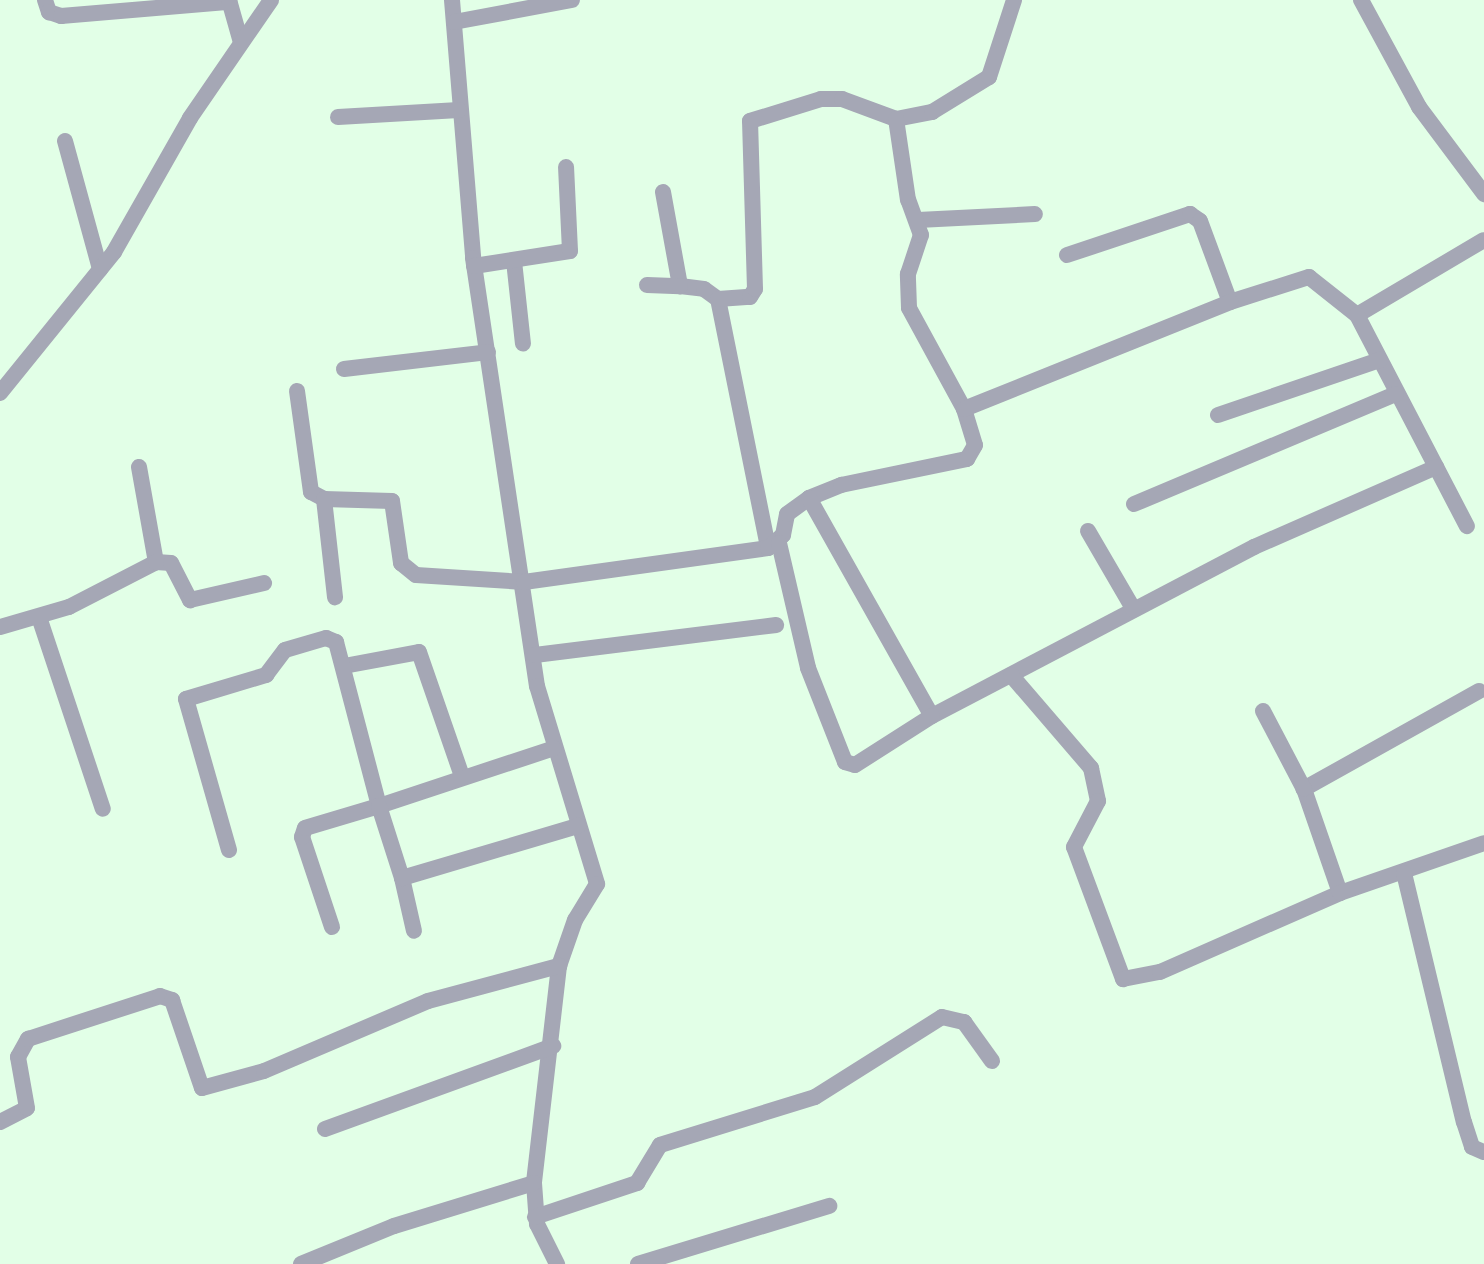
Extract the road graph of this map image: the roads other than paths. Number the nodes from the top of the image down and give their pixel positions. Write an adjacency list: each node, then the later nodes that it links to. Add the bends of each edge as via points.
1 (45, 0): 7 (street, via 49,12 61,16)
2 (271, 0): 9 (street)
3 (452, 0): 8 (street)
4 (572, 0): 8 (street)
5 (1014, 0): 12 (street, via 998,56 981,86 932,112)
6 (1361, 0): 16 (street, via 1419,107)
7 (229, 1): 9 (street)
8 (454, 22): 10 (street)
9 (240, 39): 23 (street)
10 (459, 110): 11 (street); 22 (street)
11 (338, 117)
12 (896, 119): 18 (street, via 908,200); 26 (street, via 842,99 750,121 755,289 750,297)
13 (65, 141): 23 (street)
14 (566, 167): 21 (street, via 570,251)
15 (663, 192): 25 (street)
16 (1484, 194)
17 (1035, 214): 18 (street)
18 (918, 220): 37 (street, via 921,235 906,290 909,308)
19 (1484, 240): 28 (street)
20 (1067, 255): 27 (street, via 1196,215)
21 (514, 261): 22 (street); 29 (street)
22 (474, 266): 30 (street)
23 (100, 269): 34 (street)
24 (647, 285): 25 (street)
25 (680, 286): 26 (street, via 704,289)
26 (718, 299): 46 (street)
27 (1230, 302): 28 (street, via 1309,277); 37 (street)
28 (1357, 315): 31 (street)
29 (523, 344)
30 (488, 352): 33 (street); 48 (street)
31 (1380, 360): 36 (street); 38 (street)
32 (0, 367): 34 (street)
33 (344, 369)
34 (3, 389)
35 (297, 391): 42 (street, via 311,492)
36 (1396, 394): 40 (street); 43 (street)
37 (964, 409): 41 (street, via 975,445 967,459 841,485)
38 (1218, 415)
39 (139, 467): 47 (street)
40 (1436, 467): 44 (street); 51 (street, via 1254,547)
41 (809, 498): 46 (street, via 787,514); 60 (street)
42 (324, 499): 48 (street, via 392,501 408,574); 50 (street)
43 (1134, 504)
44 (1467, 526)
45 (1088, 531): 51 (street)
46 (774, 545): 48 (street); 60 (street, via 808,668 845,762 855,765)
47 (156, 562): 49 (street, via 171,563 190,600); 52 (street)
48 (524, 582): 55 (street)
49 (264, 583)
50 (335, 597)
51 (1134, 610): 57 (street)
52 (39, 617): 54 (street); 65 (street)
53 (776, 625): 55 (street)
54 (0, 627)
55 (535, 655): 61 (street)
56 (344, 666): 62 (street, via 419,652 427,659); 64 (street); 68 (street, via 336,642 326,638 285,650 266,675 186,699)
57 (1011, 675): 60 (street); 71 (street, via 1091,768 1098,801 1074,847 1123,979 1160,972)
58 (1479, 691): 63 (street)
59 (1263, 711): 63 (street)
60 (932, 716)
61 (554, 748): 62 (street); 66 (street)
62 (462, 776): 64 (street)
63 (1304, 789): 71 (street)
64 (379, 806): 70 (street); 72 (street, via 303,831)
65 (103, 809)
66 (578, 826): 70 (street); 74 (street, via 597,893 575,920)
67 (1484, 843): 69 (street)
68 (229, 850)
69 (1404, 873): 71 (street); 79 (street, via 1464,1122 1472,1147)
70 (402, 878): 73 (street)
71 (1340, 893)
72 (332, 927)
73 (414, 931)
74 (559, 966): 75 (street); 77 (street, via 428,1001 264,1071 202,1088 172,1000 160,996 28,1039 18,1057 27,1108)
75 (553, 1046): 78 (street); 80 (street)
76 (992, 1061): 82 (street, via 964,1022 942,1017 815,1097 660,1145 637,1183)
77 (0, 1122)
78 (325, 1129)
79 (1484, 1152)
80 (534, 1183): 82 (street); 83 (street, via 394,1226)
81 (829, 1206): 85 (street)
82 (535, 1217): 84 (street)
83 (301, 1264)
84 (557, 1264)
85 (638, 1264)

